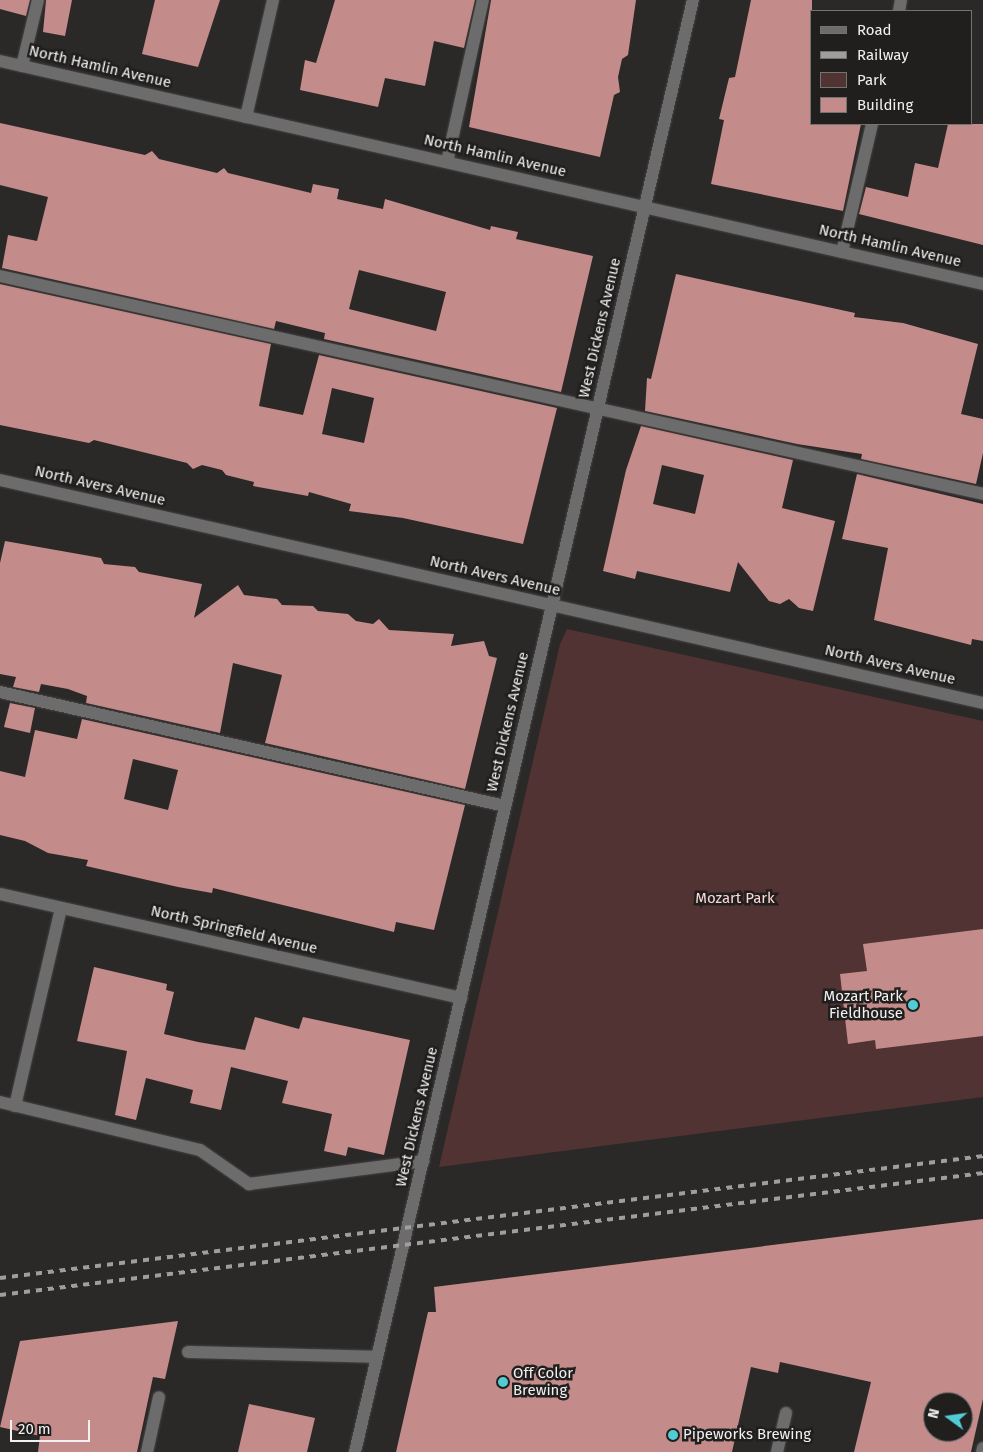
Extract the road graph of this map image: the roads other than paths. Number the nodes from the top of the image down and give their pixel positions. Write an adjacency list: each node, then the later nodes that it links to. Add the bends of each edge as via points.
1 (38, 0): 6 (street)
2 (273, 0): 7 (street)
3 (483, 0): 9 (street)
4 (693, 0): 10 (street, West Dickens Avenue)
5 (0, 61): 6 (street, North Hamlin Avenue)
6 (22, 66): 7 (street, North Hamlin Avenue)
7 (246, 117): 9 (street, North Hamlin Avenue)
8 (872, 125): 11 (street)
9 (447, 162): 10 (street, North Hamlin Avenue)
10 (645, 207): 11 (street, North Hamlin Avenue); 14 (street, West Dickens Avenue)
11 (842, 252): 13 (street, North Hamlin Avenue)
12 (0, 276): 14 (street)
13 (983, 284)
14 (598, 407): 16 (street); 17 (street, West Dickens Avenue)
15 (0, 480): 17 (street, North Avers Avenue)
16 (983, 494)
17 (552, 605): 19 (street, North Avers Avenue); 20 (street, West Dickens Avenue)
18 (0, 692): 20 (street)
19 (983, 703)
20 (505, 806): 23 (street, West Dickens Avenue)
21 (0, 894): 22 (street, North Springfield Avenue)
22 (61, 908): 23 (street, North Springfield Avenue); 25 (street)
23 (461, 998): 26 (street, West Dickens Avenue)
24 (0, 1102): 25 (street)
25 (15, 1106): 26 (street, via 200,1150 249,1184)
26 (423, 1161): 28 (street, West Dickens Avenue)
27 (188, 1352): 28 (street)
28 (377, 1357): 33 (street, West Dickens Avenue)
29 (159, 1397): 32 (street)
30 (786, 1413): 34 (street)
31 (983, 1448): 35 (street)
32 (147, 1452)
33 (355, 1452)
34 (777, 1452)
35 (982, 1452)

